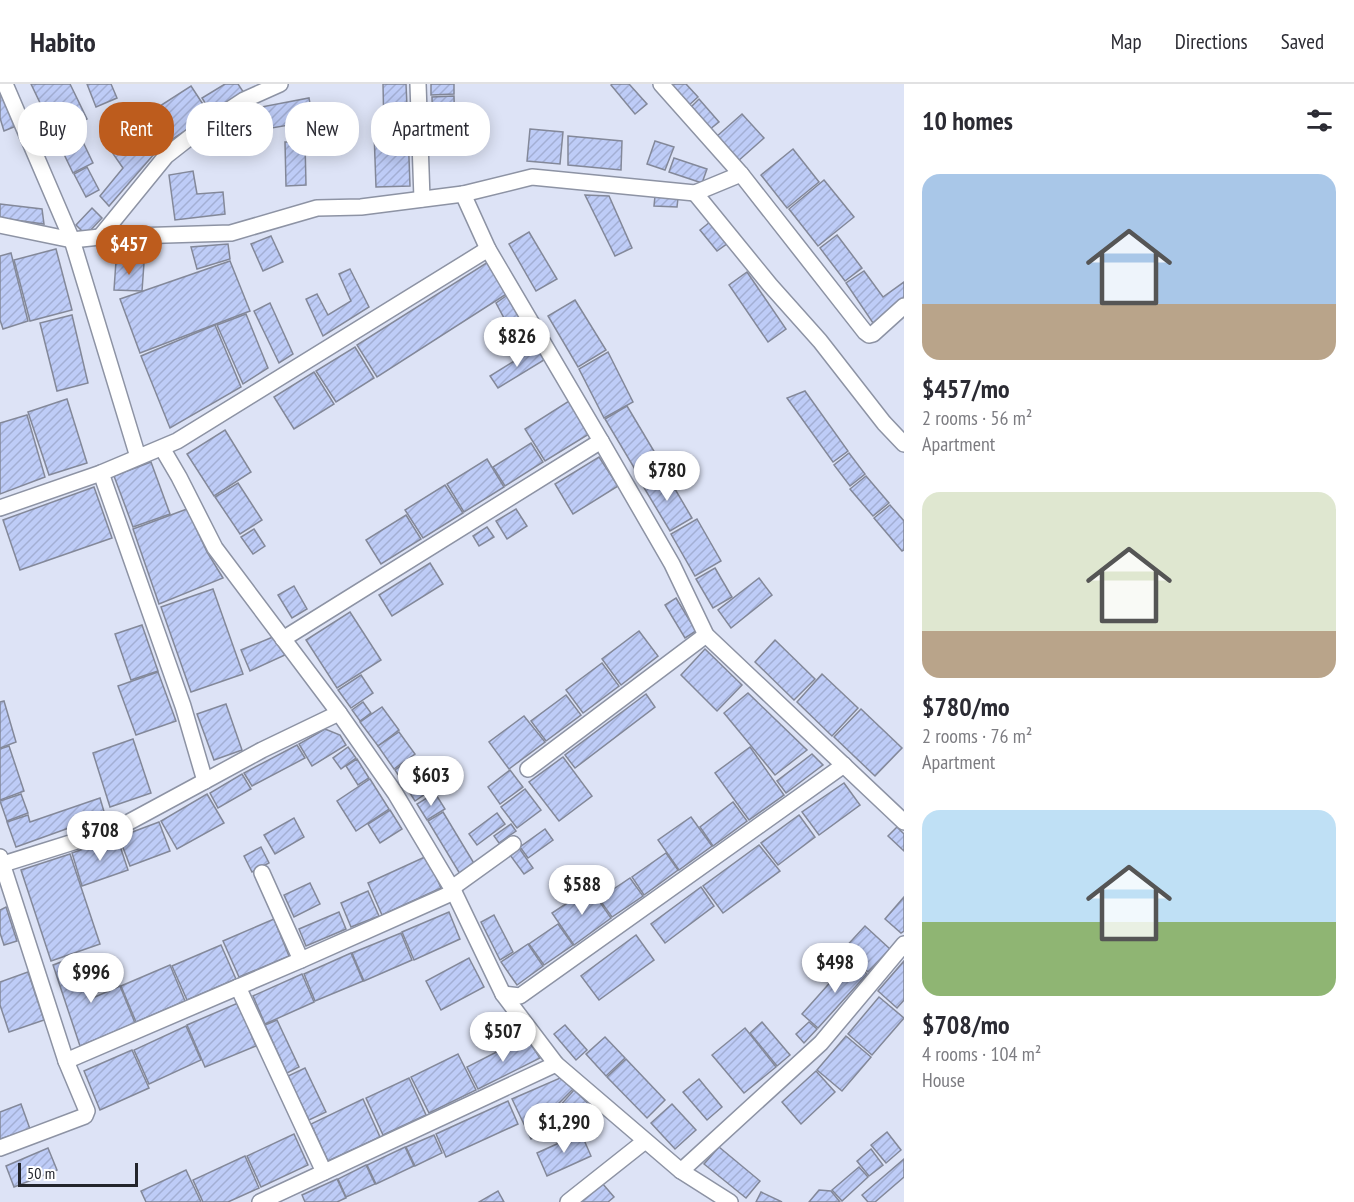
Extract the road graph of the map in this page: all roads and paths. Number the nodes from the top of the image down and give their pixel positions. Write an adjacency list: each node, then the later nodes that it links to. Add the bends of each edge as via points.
1 (5, 84): 11 (street)
2 (280, 84): 10 (street, via 244,100 166,156)
3 (418, 84): 8 (street)
4 (661, 84): 5 (street)
5 (741, 174): 6 (street); 13 (street, via 865,332 873,334)
6 (701, 191): 7 (street, via 532,177); 15 (street, via 770,285)
7 (463, 194): 8 (street); 12 (street)
8 (422, 199): 10 (street, via 317,208 231,233)
9 (0, 225): 11 (street)
10 (100, 237): 11 (street)
11 (72, 240): 17 (street)
12 (488, 249): 14 (street); 16 (street)
13 (904, 306)
14 (602, 441): 20 (street, via 672,564); 21 (street)
15 (904, 444)
16 (162, 448): 17 (street); 21 (street, via 215,548)
17 (138, 457): 18 (street)
18 (101, 473): 19 (street); 25 (street, via 183,706)
19 (0, 508)
20 (706, 635): 23 (street); 24 (street)
21 (283, 639): 22 (street)
22 (339, 713): 25 (street); 30 (street, via 395,793)
23 (844, 765): 26 (street); 34 (street, via 520,996)
24 (528, 769)
25 (205, 782): 28 (street, via 118,828)
26 (904, 822)
27 (513, 844): 30 (street)
28 (1, 862): 35 (street)
29 (262, 873): 32 (street)
30 (453, 890): 32 (street); 34 (street)
31 (904, 944): 39 (street, via 821,1043)
32 (301, 960): 33 (street)
33 (238, 987): 35 (street); 40 (street)
34 (502, 994): 36 (street)
35 (66, 1061): 38 (street, via 87,1111 85,1116)
36 (556, 1064): 37 (street); 40 (street)
37 (645, 1141): 39 (street); 42 (street)
38 (0, 1148)
39 (681, 1171): 43 (street)
40 (324, 1172): 41 (street)
41 (260, 1202)
42 (568, 1202)
43 (730, 1202)

